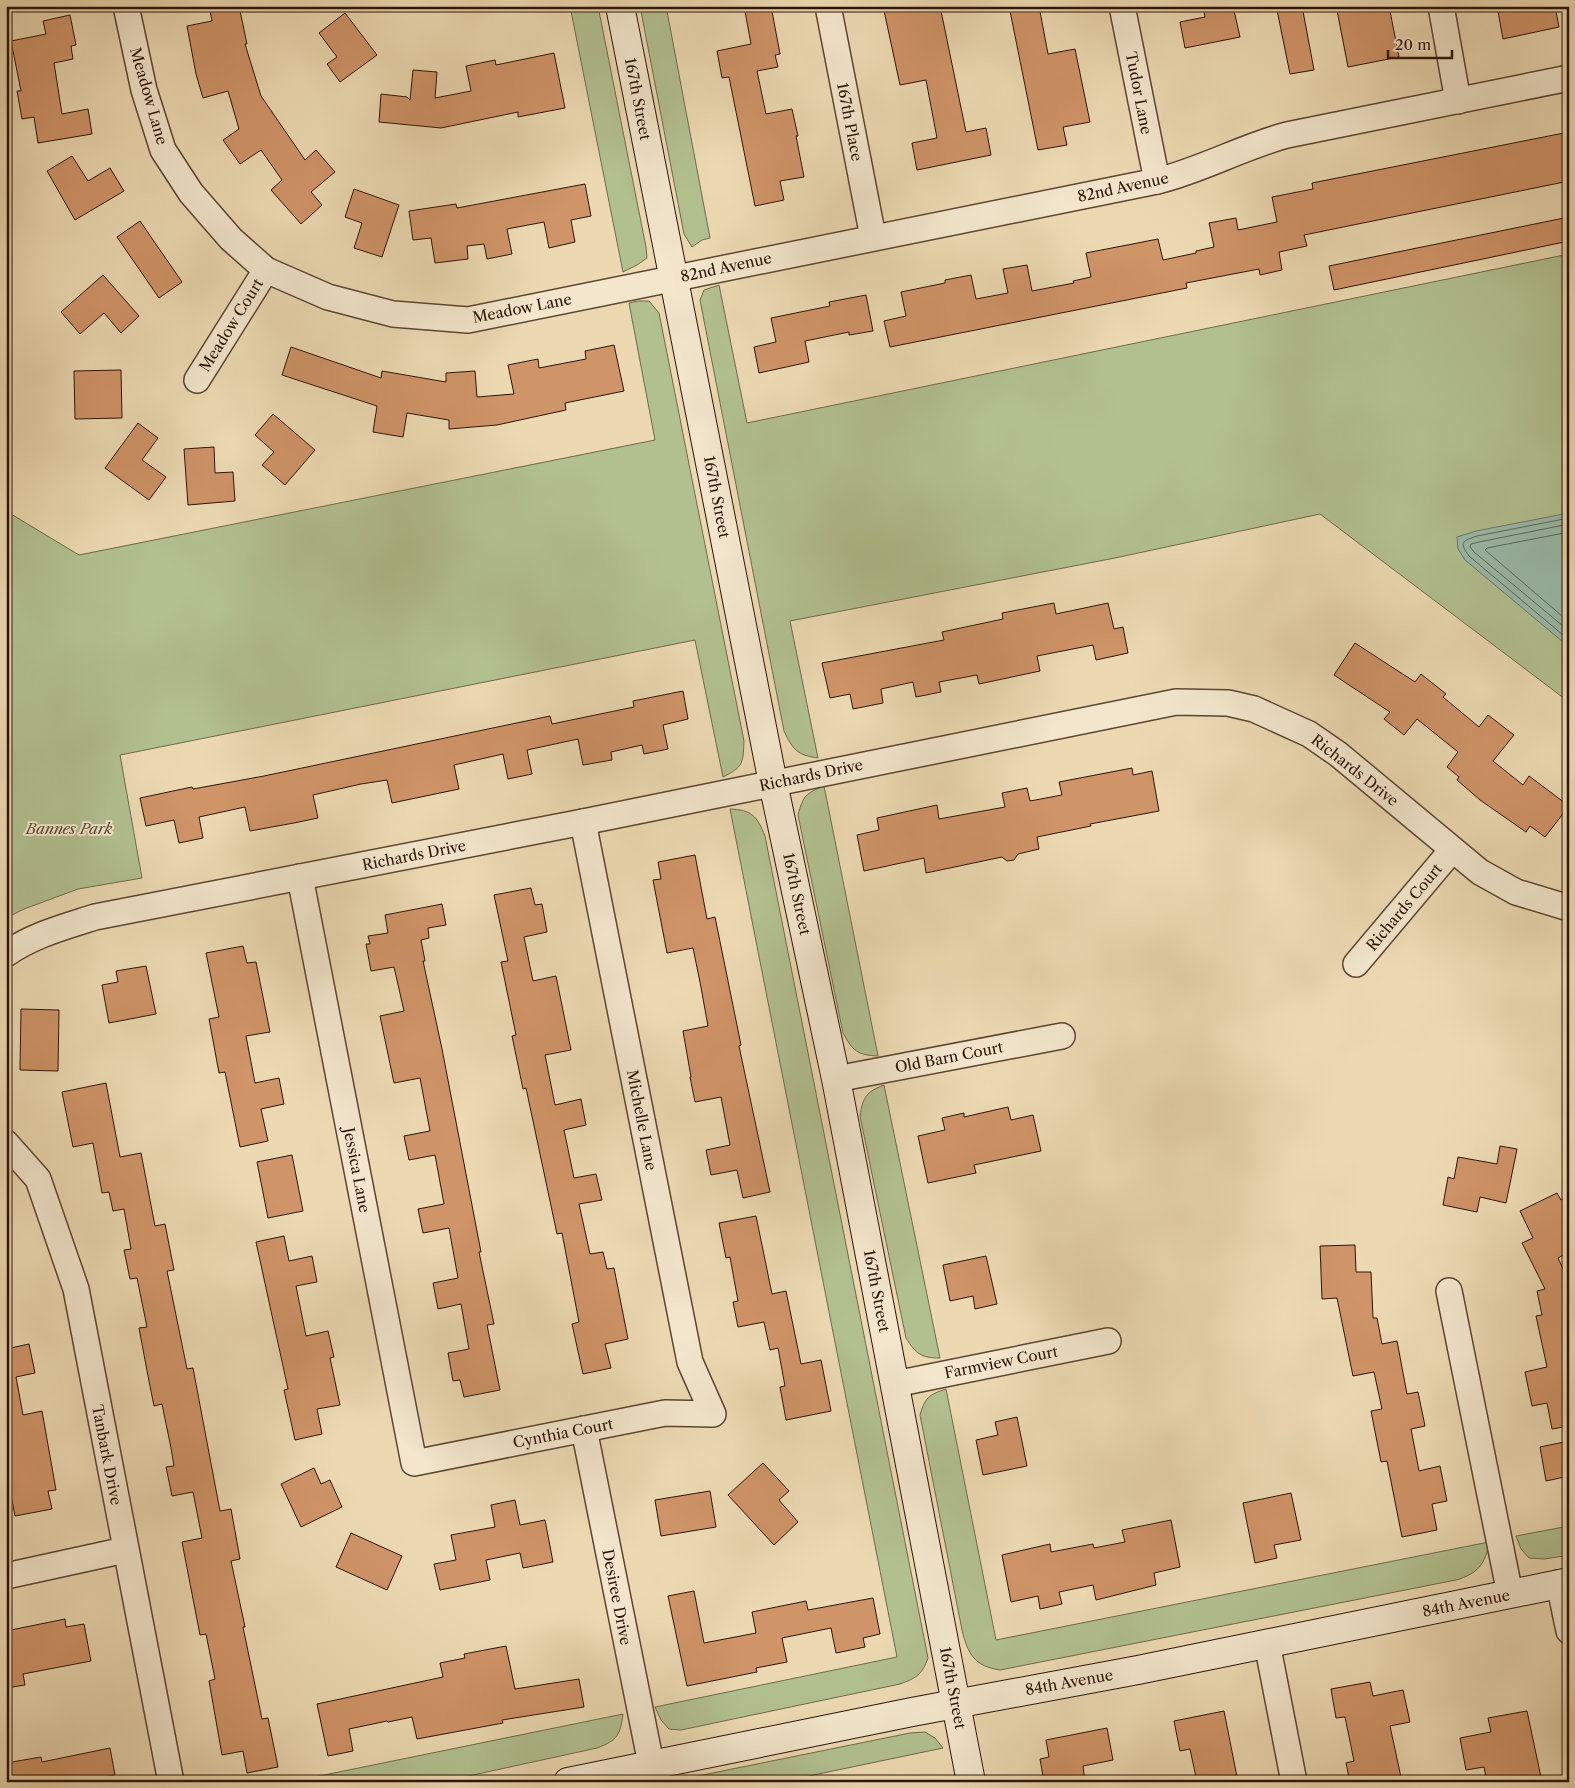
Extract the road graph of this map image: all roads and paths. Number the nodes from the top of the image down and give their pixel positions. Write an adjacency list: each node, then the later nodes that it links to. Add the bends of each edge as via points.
1 (126, 6): 10 (street, Meadow Lane, via 144,90 163,150 191,193 231,239)
2 (620, 6): 11 (street, 167th Street)
3 (828, 6): 9 (street, 167th Place)
4 (1122, 6): 8 (street, Tudor Lane)
5 (1441, 6): 7 (street)
6 (1569, 78): 7 (street, 82nd Avenue)
7 (1458, 101): 8 (street, 82nd Avenue, via 1287,135)
8 (1157, 181): 9 (street, 82nd Avenue)
9 (873, 237): 11 (street, 82nd Avenue)
10 (266, 270): 11 (street, Meadow Lane, via 328,297 393,314 468,320); 12 (street, Meadow Court)
11 (673, 278): 13 (street, 167th Street)
12 (197, 380)
13 (773, 783): 14 (street, Richards Drive); 15 (street, Richards Drive, via 1152,706 1176,702 1228,703 1254,709 1309,734 1338,754); 21 (street, 167th Street)
14 (582, 822): 16 (street, Richards Drive); 26 (street, Michelle Lane, via 690,1362)
15 (1452, 850): 17 (street, Richards Drive, via 1480,872 1516,892); 19 (street, Richards Court)
16 (300, 877): 18 (street, Richards Drive, via 95,917 48,932); 28 (street, Jessica Lane)
17 (1569, 908)
18 (6, 954)
19 (1356, 964)
20 (1062, 1036): 21 (street, Old Barn Court)
21 (836, 1079): 25 (street, 167th Street)
22 (6, 1144): 29 (street, Tanbark Drive, via 38,1179 76,1289)
23 (1449, 1291): 32 (street)
24 (1108, 1341): 25 (street, Farmview Court)
25 (895, 1384): 35 (street, 167th Street)
26 (713, 1414): 27 (street, Cynthia Court, via 665,1413)
27 (584, 1429): 28 (street, Cynthia Court); 36 (street, Desiree Drive)
28 (414, 1464)
29 (125, 1550): 30 (street); 37 (street, Tanbark Drive)
30 (6, 1576)
31 (1564, 1582): 32 (street, 84th Avenue); 33 (street)
32 (1510, 1594): 34 (street, 84th Avenue)
33 (1569, 1631)
34 (1267, 1643): 35 (street, 84th Avenue); 40 (street)
35 (956, 1703): 36 (street, 84th Avenue); 39 (street, 167th Street)
36 (651, 1764): 38 (street, 84th Avenue)
37 (171, 1782)
38 (568, 1782)
39 (971, 1782)
40 (1294, 1782)

